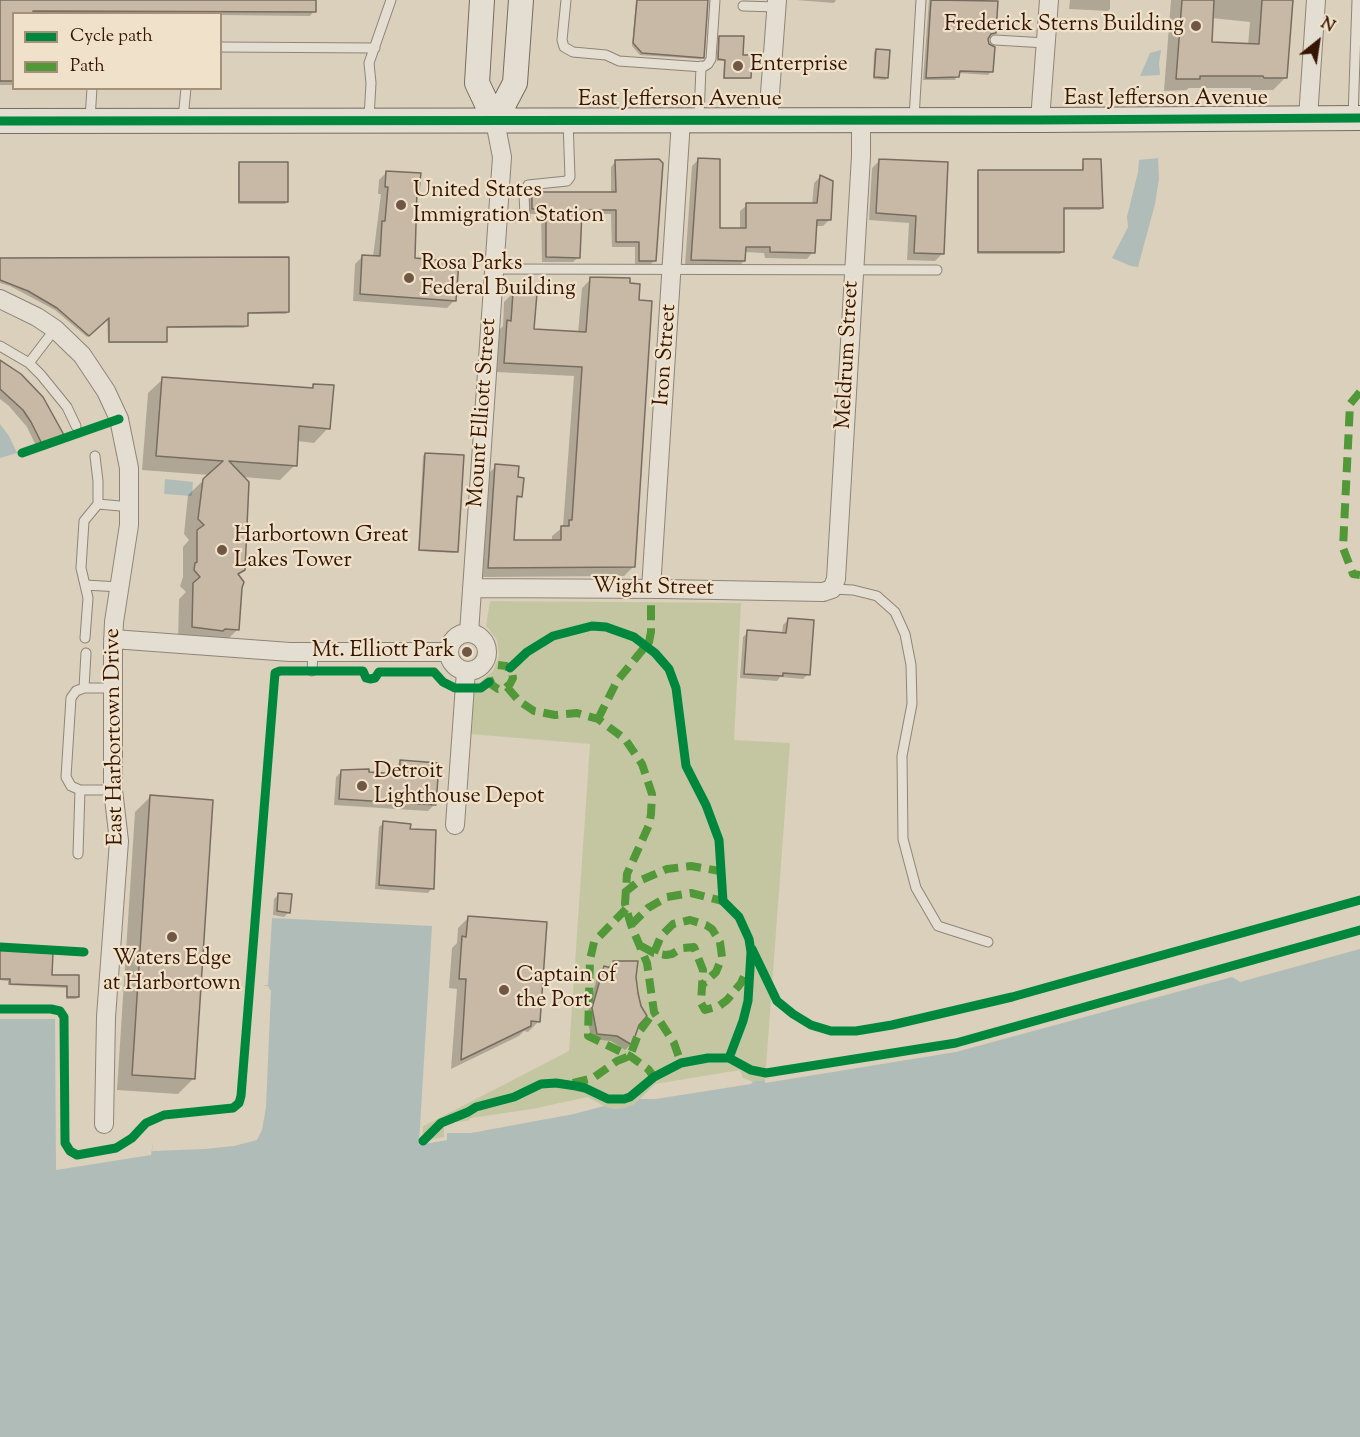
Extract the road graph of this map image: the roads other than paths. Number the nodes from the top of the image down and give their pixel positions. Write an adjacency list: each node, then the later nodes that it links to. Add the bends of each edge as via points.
1 (391, 0): 16 (lane)
2 (482, 0): 18 (main road, Mount Elliott Street)
3 (521, 0): 19 (main road)
4 (566, 0): 20 (lane, via 562,40 564,47 573,52 606,55 619,61)
5 (715, 0): 20 (lane, via 711,59)
6 (921, 0): 28 (lane)
7 (1049, 0): 14 (street)
8 (1316, 0): 23 (street)
9 (1357, 0): 17 (lane)
10 (777, 4): 11 (lane); 26 (street)
11 (743, 6)
12 (1360, 32): 17 (lane)
13 (995, 40): 14 (lane)
14 (1046, 43): 29 (street)
15 (222, 47): 16 (lane)
16 (375, 48): 32 (lane, via 369,63)
17 (1355, 54): 24 (lane)
18 (478, 57): 19 (main road, via 497,69); 33 (main road, Mount Elliott Street, via 477,83)
19 (517, 59): 33 (main road, via 515,83)
20 (701, 66): 25 (lane)
21 (92, 90): 30 (lane)
22 (186, 90): 31 (lane)
23 (1308, 118): 24 (main road, East Jefferson Avenue); 29 (main road, East Jefferson Avenue)
24 (1356, 118)
25 (690, 120): 26 (main road, East Jefferson Avenue); 34 (main road, East Jefferson Avenue); 38 (street, Iron Street)
26 (768, 120): 27 (main road, East Jefferson Avenue)
27 (861, 120): 28 (main road, East Jefferson Avenue); 39 (street, Meldrum Street)
28 (914, 120): 29 (main road, East Jefferson Avenue)
29 (1040, 120)
30 (90, 121): 31 (main road, East Jefferson Avenue); 35 (main road, East Jefferson Avenue)
31 (182, 121): 32 (main road, East Jefferson Avenue)
32 (369, 121): 33 (main road, East Jefferson Avenue)
33 (495, 121): 34 (main road, East Jefferson Avenue); 36 (street, Mount Elliott Street, via 502,157)
34 (568, 121): 36 (lane, via 570,177 567,181 528,185 524,194 525,217)
35 (0, 122)
36 (498, 216): 37 (street, Mount Elliott Street)
37 (494, 269): 38 (lane); 51 (street, Mount Elliott Street)
38 (673, 269): 39 (lane); 52 (street, Iron Street)
39 (854, 270): 40 (lane); 53 (street, Meldrum Street, via 836,579)
40 (937, 270)
41 (0, 299): 42 (street, East Harbortown Drive)
42 (55, 329): 44 (lane); 48 (street, East Harbortown Drive, via 95,372 119,419 129,468)
43 (0, 346): 44 (lane)
44 (29, 363): 45 (lane, via 67,407)
45 (76, 426)
46 (95, 456): 47 (lane)
47 (98, 504): 48 (lane); 49 (lane, via 84,521 81,568)
48 (130, 507): 50 (street, East Harbortown Drive)
49 (85, 585): 50 (lane); 55 (lane)
50 (120, 587): 56 (street, East Harbortown Drive)
51 (472, 588): 52 (street, Wight Street); 54 (street, Mount Elliott Street)
52 (651, 589): 53 (street, Wight Street)
53 (832, 589): 68 (lane, via 877,596 895,612 905,634 912,704 902,756 903,838 916,888 938,926)
54 (469, 633): 58 (street, via 455,638); 61 (street, via 484,642 487,654 478,669)
55 (85, 638)
56 (113, 639): 57 (street); 63 (street, East Harbortown Drive)
57 (313, 652): 58 (street); 60 (lane)
58 (448, 652): 61 (street, via 452,663)
59 (86, 653): 62 (lane)
60 (312, 671)
61 (466, 671): 66 (street)
62 (84, 688): 63 (lane); 64 (lane, via 71,698 66,777 71,786)
63 (112, 688): 65 (street, East Harbortown Drive)
64 (80, 790): 65 (lane); 67 (lane)
65 (113, 790): 69 (street, East Harbortown Drive, via 119,841 106,1017)
66 (455, 825)
67 (78, 854)
68 (988, 942)
69 (104, 1124)

